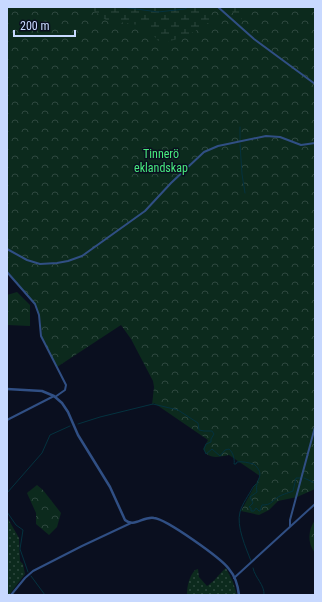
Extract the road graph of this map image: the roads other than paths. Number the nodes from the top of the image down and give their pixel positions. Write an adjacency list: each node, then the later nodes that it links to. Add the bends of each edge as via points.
1 (218, 7): 2 (street, via 254,39)
2 (315, 84)
3 (315, 143): 4 (street, via 301,145 280,137 266,136 218,146 204,152 171,182 145,211 82,256 68,261 40,264)
4 (7, 249)
5 (7, 272): 7 (street, via 33,301 40,315 41,336 66,385 65,390)
6 (7, 389): 7 (street, via 38,390)
7 (55, 397): 8 (street); 11 (street, via 68,412 78,435 110,487 125,520)
8 (7, 420)
9 (315, 427): 12 (street)
10 (315, 504): 12 (street)
11 (130, 523): 13 (street, via 150,518 160,520 205,548 226,566); 14 (street, via 33,571)
12 (290, 527): 13 (street)
13 (234, 578): 15 (street)
14 (11, 595)
15 (239, 595)

